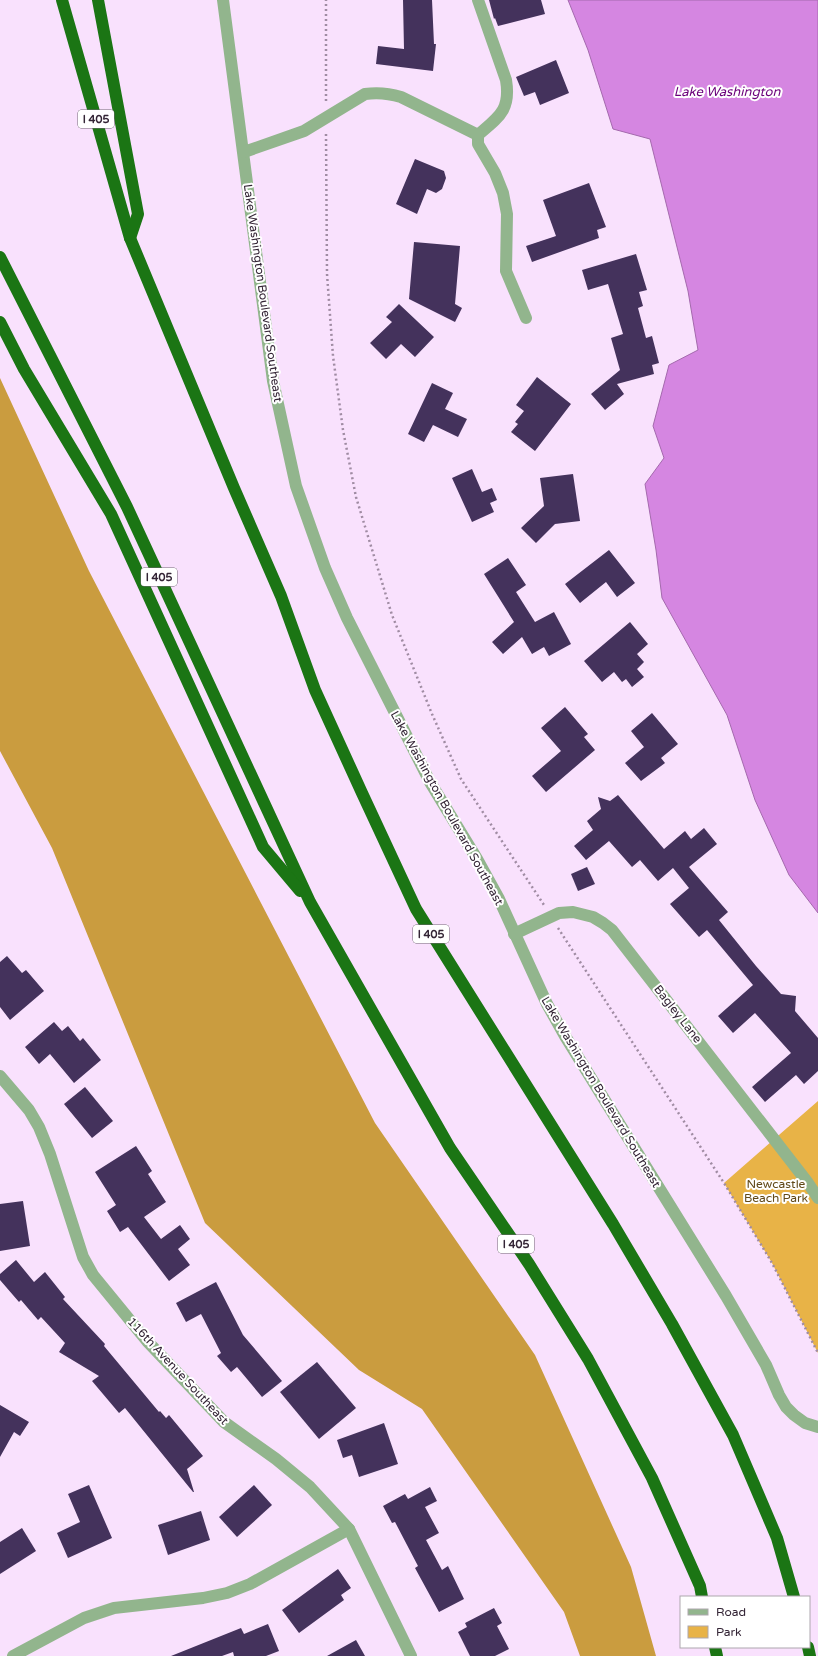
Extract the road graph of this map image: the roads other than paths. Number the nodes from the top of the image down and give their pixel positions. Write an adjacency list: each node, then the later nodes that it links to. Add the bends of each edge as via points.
1 (62, 0): 7 (highway, I 405)
2 (98, 0): 7 (highway, via 138,214)
3 (223, 0): 6 (street, Lake Washington Boulevard Southeast)
4 (478, 0): 5 (street, via 508,91 508,101 503,111)
5 (478, 135): 6 (street, via 388,92 365,94 304,131); 9 (street, via 478,144 496,173 503,193 507,214 506,271)
6 (244, 152): 12 (street, Lake Washington Boulevard Southeast, via 273,381 296,486 306,515 346,618 430,782 499,899)
7 (130, 238): 18 (highway, I 405, via 281,596 315,690 416,909 613,1224 714,1400 733,1435 777,1538)
8 (0, 257): 11 (highway, I 405, via 127,507)
9 (526, 318)
10 (0, 322): 11 (highway, via 24,369 111,514 263,847)
11 (310, 902): 17 (highway, I 405, via 450,1148 529,1264 588,1359 652,1478 700,1586)
12 (514, 934): 14 (street, Bagley Lane, via 559,913 574,912 593,917 612,930); 15 (street, Lake Washington Boulevard Southeast, via 565,1036 740,1320 786,1407 794,1416)
13 (0, 1076): 16 (street, 116th Avenue Southeast, via 29,1110 39,1127 84,1257 93,1275 147,1341 224,1422 310,1487)
14 (818, 1198)
15 (818, 1428)
16 (349, 1529): 19 (street, via 250,1584 227,1593 114,1608 84,1618); 20 (street, 116th Avenue Southeast)
17 (702, 1596)
18 (794, 1596)
19 (13, 1656)
20 (412, 1656)

